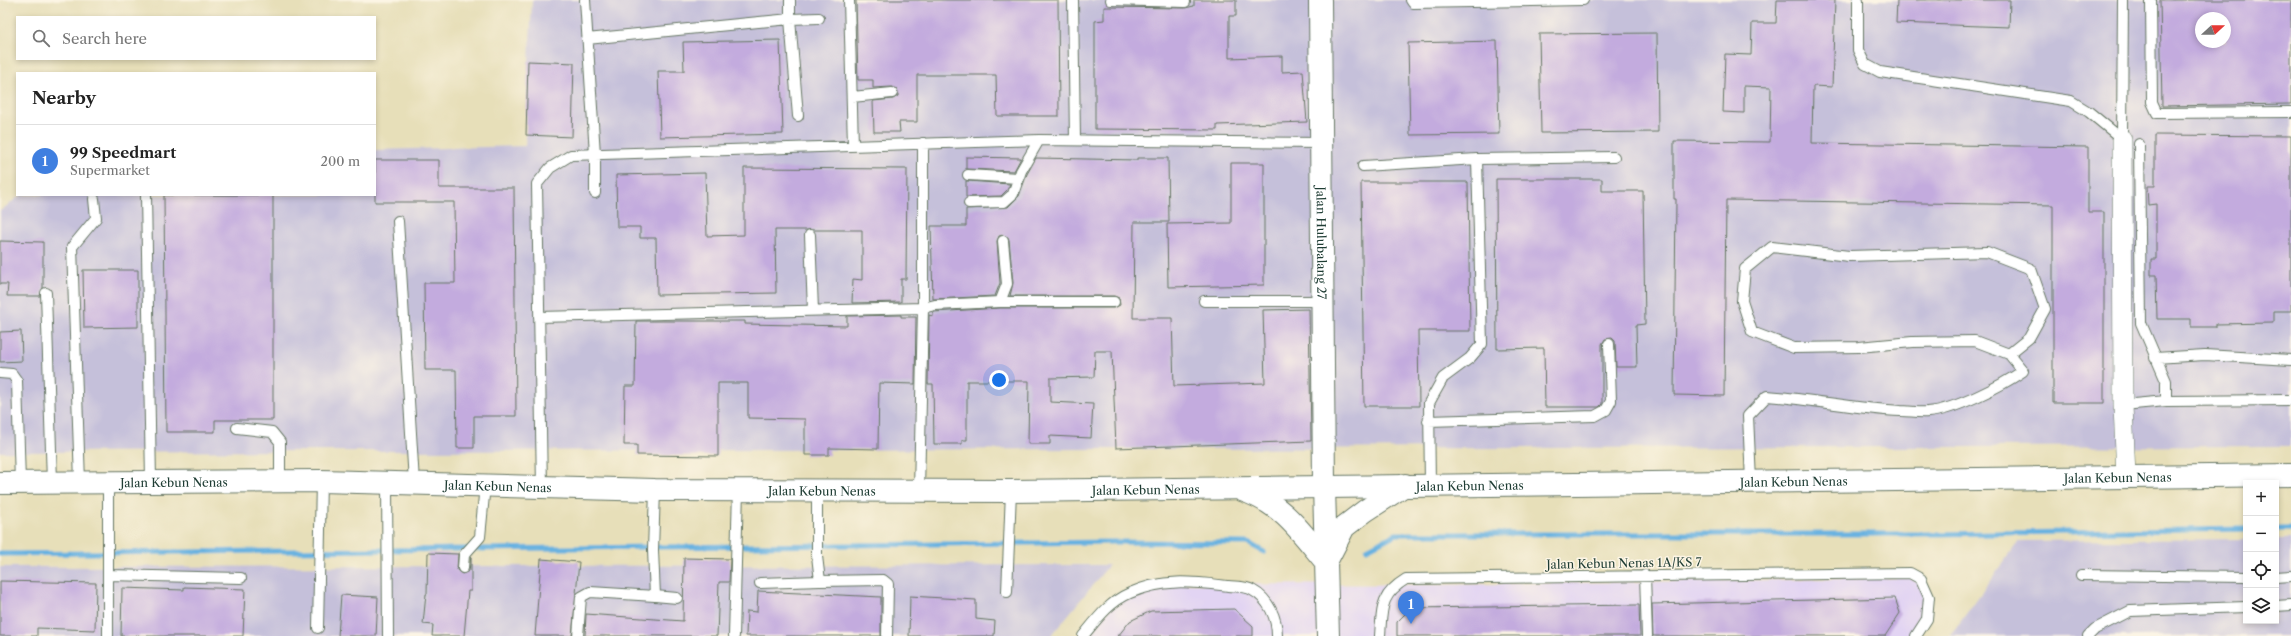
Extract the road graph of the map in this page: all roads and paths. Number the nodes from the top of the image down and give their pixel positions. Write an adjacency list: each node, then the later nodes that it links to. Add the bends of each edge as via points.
1 (585, 0): 15 (lane)
2 (790, 0): 14 (lane)
3 (849, 0): 17 (lane)
4 (1073, 0): 21 (lane)
5 (1111, 0): 12 (lane)
6 (1320, 0): 24 (street, Jalan Hulubalang 27)
7 (1411, 0): 8 (lane, via 1413,3)
8 (1583, 0)
9 (1858, 0): 22 (lane, via 1858,50 1865,64 1880,72 2071,101)
10 (2123, 0): 22 (lane)
11 (2151, 0): 18 (lane, via 2152,102 2157,113)
12 (1185, 2)
13 (819, 18): 14 (lane)
14 (790, 19): 15 (lane); 19 (lane)
15 (588, 40): 26 (lane)
16 (892, 93): 17 (lane)
17 (852, 96): 25 (lane)
18 (2291, 112)
19 (798, 116)
20 (1039, 140): 21 (lane); 23 (lane); 31 (lane)
21 (1075, 140): 24 (lane)
22 (2131, 142): 49 (lane, via 2141,324); 54 (street)
23 (923, 143): 25 (lane); 44 (lane)
24 (1322, 143): 41 (street, Jalan Hulubalang 27)
25 (853, 145): 26 (lane)
26 (595, 154): 32 (lane); 46 (lane, via 571,155 550,168 537,184)
27 (1614, 157): 28 (lane)
28 (1477, 159): 29 (lane); 55 (lane, via 1482,344 1470,358 1443,378 1428,403)
29 (1363, 166)
30 (968, 175): 31 (lane)
31 (1018, 178): 35 (lane, via 1013,194 1004,202)
32 (594, 193)
33 (146, 196): 59 (lane)
34 (94, 199): 65 (lane, via 96,218 72,247)
35 (969, 203)
36 (398, 221): 67 (lane)
37 (810, 234): 45 (lane)
38 (1003, 242): 42 (lane, via 1007,284)
39 (46, 293): 64 (lane)
40 (1204, 301): 41 (lane)
41 (1323, 301): 71 (street, Jalan Hulubalang 27)
42 (1000, 302): 43 (lane); 44 (lane, via 935,305)
43 (1114, 302)
44 (923, 308): 45 (lane); 78 (lane)
45 (812, 310): 46 (lane)
46 (539, 317): 73 (lane)
47 (1609, 344): 55 (lane, via 1611,402 1606,410 1595,416)
48 (2009, 354): 48 (lane, via 1975,341 1794,348 1752,332 1742,301 1745,269 1772,247 1849,256 1987,252 2030,269 2045,309 2029,338); 63 (lane, via 2023,371 2002,385 1965,401 1929,412 1871,409 1802,398 1767,396 1748,416)
49 (2156, 358): 50 (lane, via 2205,355); 53 (lane, via 2166,381)
50 (2291, 360)
51 (0, 373): 68 (lane, via 12,374 17,381)
52 (2291, 400): 53 (lane)
53 (2166, 401): 54 (lane)
54 (2123, 405): 58 (street)
55 (1428, 421): 70 (lane)
56 (237, 428): 60 (lane, via 272,432 280,442)
57 (2291, 475): 58 (street, Jalan Kebun Nenas)
58 (2126, 477): 63 (street, Jalan Kebun Nenas)
59 (151, 481): 60 (street, Jalan Kebun Nenas); 66 (street, Jalan Kebun Nenas)
60 (280, 481): 61 (street, Jalan Kebun Nenas)
61 (321, 481): 62 (street, Jalan Kebun Nenas); 97 (lane)
62 (387, 481): 67 (street, Jalan Kebun Nenas); 99 (lane)
63 (1751, 481): 70 (street, Jalan Kebun Nenas)
64 (52, 482): 65 (street, Jalan Kebun Nenas); 68 (street, Jalan Kebun Nenas)
65 (80, 482): 66 (street, Jalan Kebun Nenas)
66 (108, 482): 82 (lane)
67 (414, 482): 69 (street, Jalan Kebun Nenas)
68 (10, 483)
69 (485, 485): 73 (street, Jalan Kebun Nenas); 81 (lane, via 480,537 464,555)
70 (1430, 485): 72 (street, Jalan Kebun Nenas)
71 (1324, 486): 72 (street, Jalan Kebun Nenas); 74 (street, Jalan Kebun Nenas); 80 (street, Jalan Hulubalang 27)
72 (1405, 486): 80 (street, via 1364,511 1344,527)
73 (542, 488): 75 (street, Jalan Kebun Nenas)
74 (1235, 488): 79 (street, Jalan Kebun Nenas); 80 (street, via 1260,496 1292,520)
75 (655, 490): 76 (street, Jalan Kebun Nenas); 92 (lane)
76 (738, 490): 77 (street, Jalan Kebun Nenas); 101 (lane)
77 (817, 491): 78 (street, Jalan Kebun Nenas); 89 (lane)
78 (919, 491): 79 (street, Jalan Kebun Nenas)
79 (1012, 491): 91 (lane)
80 (1326, 552): 105 (street, Jalan Hulubalang 27)
81 (463, 568)
82 (108, 575): 88 (lane); 98 (lane)
83 (1645, 575): 106 (lane, Jalan Kebun Nenas 1A/KS 7, via 1406,579 1391,588 1382,607); 107 (lane); 108 (lane, Jalan Kebun Nenas 1A/KS 7, via 1910,573 1921,579 1929,597 1927,619)
84 (2080, 575): 86 (lane)
85 (2291, 576): 87 (lane)
86 (2243, 577)
87 (2279, 577)
88 (241, 578)
89 (820, 581): 90 (lane); 102 (lane, via 883,580 888,584)
90 (760, 583)
91 (1007, 592)
92 (655, 596): 93 (lane); 100 (lane, via 590,592 581,597)
93 (677, 598)
94 (2291, 605): 95 (lane)
95 (2279, 606)
96 (2243, 607): 109 (lane, via 2130,611 2095,629)
97 (318, 628)
98 (108, 636)
99 (388, 636)
100 (578, 636)
101 (734, 636)
102 (887, 636)
103 (1083, 636): 104 (lane, via 1107,607 1129,593 1155,584 1182,581 1252,589 1265,601 1274,615)
104 (1277, 636)
105 (1328, 636)
106 (1380, 636)
107 (1647, 636)
108 (1916, 636)
109 (2088, 636)

